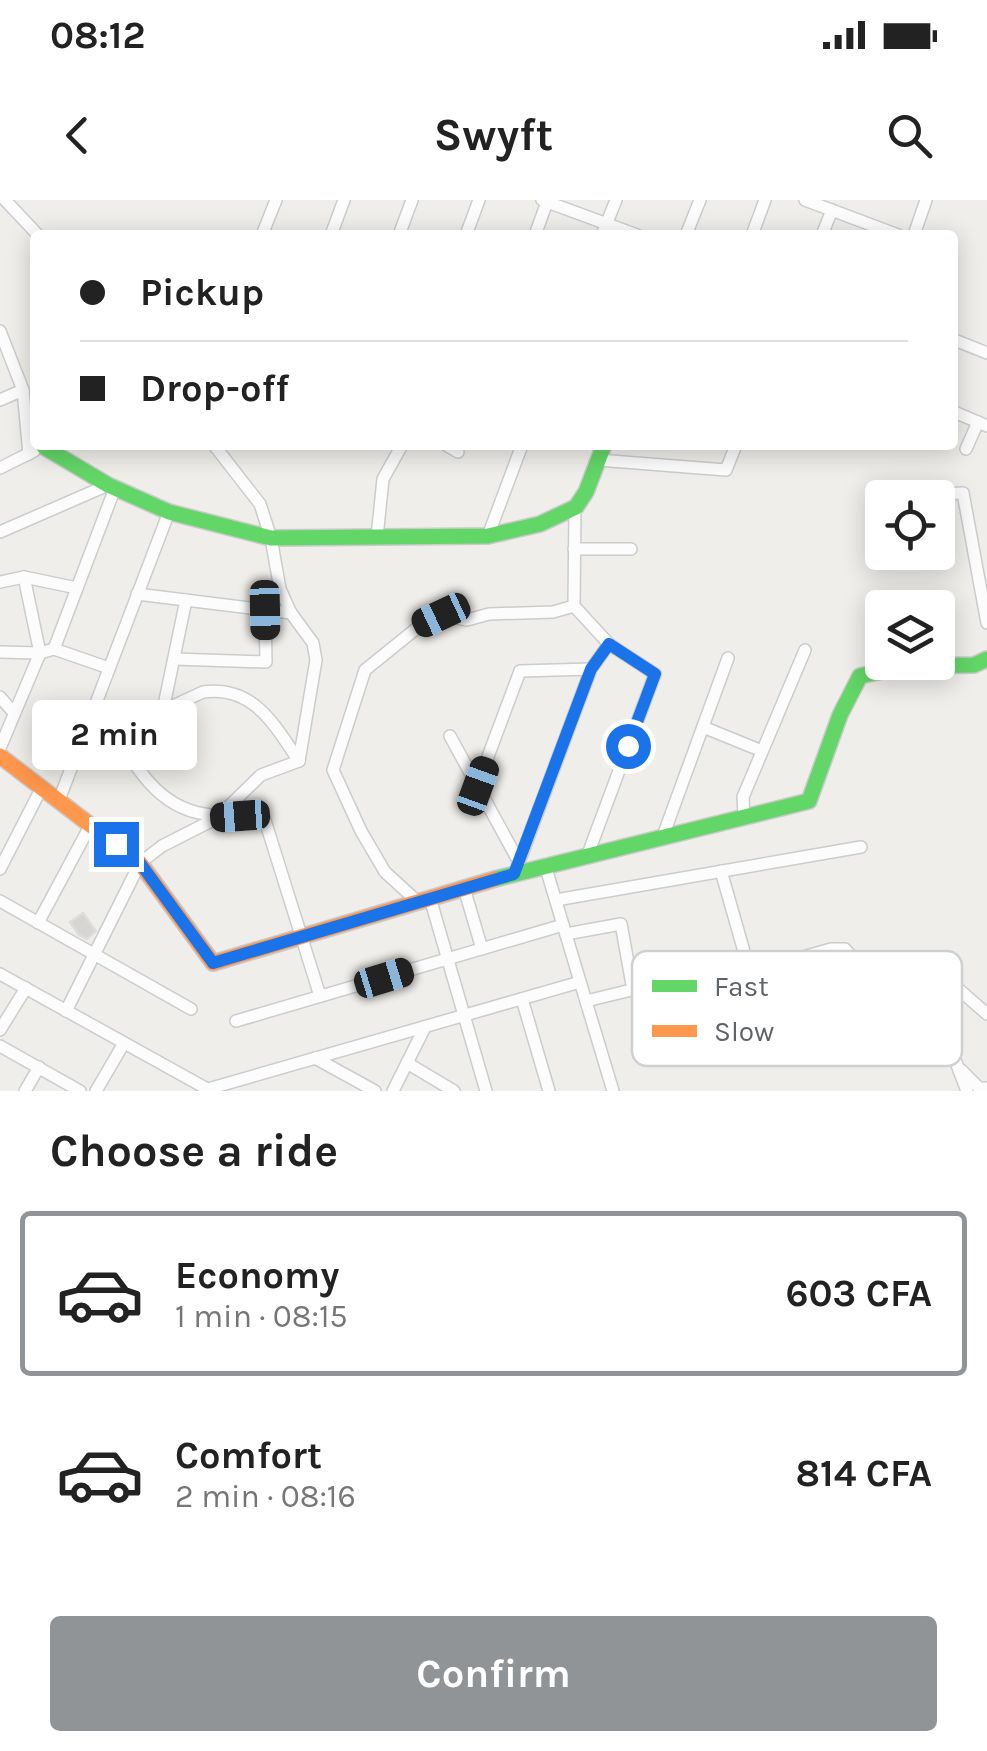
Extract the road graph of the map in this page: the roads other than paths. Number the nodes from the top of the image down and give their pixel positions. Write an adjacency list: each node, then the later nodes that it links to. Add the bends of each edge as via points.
1 (5, 200): 14 (street)
2 (276, 200): 15 (street)
3 (344, 200): 16 (street)
4 (412, 200): 17 (street)
5 (479, 200): 18 (street)
6 (616, 200): 13 (street)
7 (700, 200): 20 (street)
8 (766, 200): 21 (street)
9 (805, 200): 12 (street)
10 (926, 200): 24 (street)
11 (545, 201): 13 (street); 19 (street)
12 (832, 210): 22 (street); 23 (street)
13 (604, 229)
14 (33, 230)
15 (264, 230)
16 (333, 230)
17 (401, 230)
18 (468, 230)
19 (536, 230)
20 (688, 230)
21 (754, 230)
22 (824, 230)
23 (885, 230)
24 (916, 230)
25 (0, 331): 28 (street)
26 (958, 344): 27 (street)
27 (987, 353)
28 (23, 390): 29 (street); 31 (street)
29 (0, 400)
30 (958, 414): 32 (street)
31 (30, 415)
32 (983, 424): 33 (street)
33 (966, 448)
34 (35, 450): 41 (street)
35 (43, 450): 42 (street)
36 (218, 450): 49 (street, via 256,496)
37 (399, 450): 48 (street, via 383,480)
38 (520, 450): 47 (street)
39 (734, 450): 40 (street, via 726,470)
40 (601, 452): 44 (street)
41 (0, 468)
42 (111, 487): 45 (street); 46 (street); 54 (street)
43 (955, 493): 60 (street, via 962,493)
44 (575, 507): 47 (street); 51 (street)
45 (168, 512): 49 (street); 55 (street)
46 (0, 532)
47 (488, 536): 48 (street)
48 (377, 537): 49 (street)
49 (271, 538): 59 (street)
50 (631, 549): 51 (street)
51 (574, 550): 57 (street)
52 (24, 577): 53 (street); 54 (street); 65 (street)
53 (0, 582)
54 (77, 588): 62 (street)
55 (137, 594): 56 (street); 69 (street)
56 (186, 600): 58 (street); 67 (street)
57 (574, 606): 61 (street); 97 (street, via 468,620 441,615 365,670 333,770 385,872)
58 (265, 610): 59 (street); 67 (street, via 266,662)
59 (291, 613): 81 (street, via 313,643 316,660)
60 (987, 623)
61 (609, 644): 70 (street); 90 (street, via 655,674)
62 (54, 650): 65 (street); 69 (street)
63 (805, 650): 79 (street)
64 (0, 652): 65 (street)
65 (40, 653): 73 (street)
66 (728, 658): 75 (street)
67 (174, 659): 72 (street)
68 (987, 659): 85 (street, via 860,676 808,800)
69 (110, 668): 74 (street)
70 (591, 669): 82 (street, via 520,670); 93 (street)
71 (0, 698): 73 (street)
72 (163, 710): 76 (street); 81 (street, via 202,692 239,695 269,717)
73 (14, 713): 78 (street)
74 (90, 719): 76 (street); 84 (street)
75 (703, 727): 79 (street); 88 (street)
76 (114, 733): 86 (street, via 160,796)
77 (450, 736): 82 (street)
78 (0, 748)
79 (762, 751): 85 (street, via 743,797)
80 (0, 756): 83 (street)
81 (298, 760): 86 (street, via 261,775)
82 (478, 786): 93 (street)
83 (41, 789): 84 (street); 94 (street)
84 (59, 800): 87 (street)
85 (744, 816): 88 (street)
86 (217, 818): 91 (street); 102 (street, via 264,814)
87 (91, 824): 91 (street); 100 (street)
88 (662, 836): 90 (street)
89 (861, 847): 95 (street)
90 (588, 854): 92 (street)
91 (140, 863): 102 (street, via 213,963); 105 (street)
92 (546, 865): 93 (street); 98 (street)
93 (517, 868): 96 (street)
94 (0, 869)
95 (721, 872): 98 (street); 104 (street)
96 (464, 888): 97 (street); 103 (street)
97 (424, 900): 102 (street); 106 (street)
98 (556, 900): 101 (street)
99 (0, 901): 100 (street)
100 (38, 922): 105 (street)
101 (565, 930): 103 (street); 108 (street); 109 (street, via 620,924)
102 (302, 936): 113 (street)
103 (482, 949): 106 (street)
104 (745, 951)
105 (94, 954): 116 (street); 117 (street)
106 (448, 959): 113 (street); 119 (street)
107 (0, 974): 110 (street)
108 (580, 982): 114 (street); 115 (street)
109 (632, 985)
110 (26, 988): 117 (street); 122 (street)
111 (632, 990): 115 (street)
112 (962, 993): 118 (street)
113 (320, 996): 120 (street)
114 (522, 999): 119 (street); 138 (street)
115 (586, 1001): 139 (street)
116 (192, 1009)
117 (66, 1010): 123 (street)
118 (987, 1014)
119 (464, 1016): 121 (street); 137 (street)
120 (236, 1021)
121 (424, 1027): 125 (street); 126 (street)
122 (0, 1030)
123 (124, 1042): 130 (street); 133 (street)
124 (0, 1046): 128 (street)
125 (316, 1058): 130 (street); 134 (street)
126 (407, 1063): 135 (street); 136 (street)
127 (958, 1067): 129 (street); 140 (street)
128 (39, 1068): 131 (street); 132 (street)
129 (987, 1088)
130 (210, 1090)
131 (25, 1091)
132 (80, 1091)
133 (96, 1091)
134 (375, 1091)
135 (393, 1091)
136 (454, 1091)
137 (486, 1091)
138 (549, 1091)
139 (612, 1091)
140 (967, 1091)

